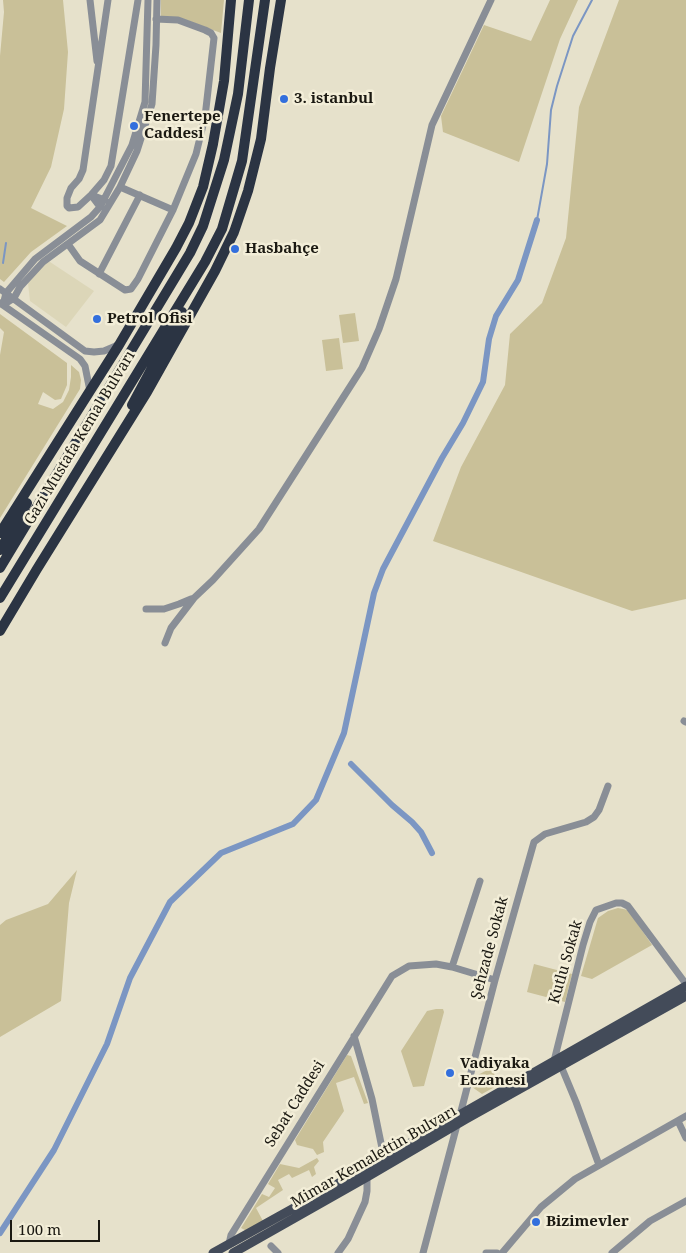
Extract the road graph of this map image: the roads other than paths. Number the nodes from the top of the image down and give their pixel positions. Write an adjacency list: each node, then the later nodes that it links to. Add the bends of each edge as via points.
1 (90, 0): 12 (street)
2 (108, 0): 12 (street)
3 (138, 0): 14 (street, via 113,159 108,174)
4 (148, 0): 16 (street, via 145,102 132,145)
5 (156, 0): 11 (street)
6 (231, 0): 24 (highway, via 224,81 204,187 176,248)
7 (249, 0): 29 (highway, Gazi Mustafa Kemal Bulvarı, via 238,94 224,160 203,226 190,253)
8 (265, 0): 19 (highway, Gazi Mustafa Kemal Bulvarı, via 242,161 222,229)
9 (280, 0): 26 (highway, via 261,140 234,232 148,392)
10 (491, 0): 31 (street, via 432,125 396,279 362,368 259,529)
11 (156, 18): 13 (street, via 152,104 137,151); 17 (street, via 178,20 205,30 214,38 205,117 196,154)
12 (98, 69): 14 (street, via 83,170 71,188 67,206 78,207)
13 (120, 187): 15 (street); 18 (street, via 100,220)
14 (91, 195): 16 (street)
15 (140, 195): 17 (street); 20 (street)
16 (103, 204): 21 (street, via 91,217 35,259)
17 (174, 210): 20 (street, via 131,289 125,290)
18 (68, 244): 20 (street, via 80,261); 22 (street, via 43,262)
19 (205, 262): 26 (highway, via 188,302); 30 (highway, Gazi Mustafa Kemal Bulvarı)
20 (100, 274)
21 (3, 291): 22 (street); 23 (street)
22 (14, 298): 23 (street); 24 (street, via 85,351 104,351)
23 (1, 304): 25 (street, via 80,359 85,366)
24 (119, 345): 25 (highway)
25 (90, 391): 27 (highway); 28 (highway)
26 (106, 457): 33 (highway)
27 (0, 534)
28 (0, 550)
29 (0, 568)
30 (0, 598)
31 (194, 598): 32 (street, via 164,609); 34 (street, via 171,628)
32 (146, 610)
33 (0, 631)
34 (165, 643)
35 (608, 786): 38 (street, Şehzade Sokak, via 594,817 545,834 534,842)
36 (480, 881): 37 (street)
37 (452, 967): 38 (street); 41 (street, Sebat Caddesi, via 427,964 409,966 396,972)
38 (495, 980): 43 (street, Şehzade Sokak)
39 (686, 985): 42 (main road); 42 (street, Kutlu Sokak, via 628,906 616,903 596,910 583,945)
40 (686, 996): 42 (main road, Mimar Kemalettin Bulvarı)
41 (354, 1036): 48 (street, via 372,1099); 52 (street, Sebat Caddesi, via 230,1235)
42 (557, 1064): 43 (main road); 46 (main road, Mimar Kemalettin Bulvarı); 49 (street, via 576,1102)
43 (460, 1115): 46 (main road); 48 (main road)
44 (686, 1116): 45 (street)
45 (678, 1121): 47 (street); 49 (street)
46 (457, 1125): 48 (main road, Mimar Kemalettin Bulvarı); 58 (street)
47 (686, 1138)
48 (382, 1164): 50 (main road, Mimar Kemalettin Bulvarı); 52 (main road)
49 (599, 1165): 61 (street, via 575,1179 542,1208)
50 (367, 1177): 55 (main road, Mimar Kemalettin Bulvarı); 57 (street, via 365,1202)
51 (686, 1201): 62 (street, via 650,1221)
52 (229, 1244): 54 (main road)
53 (271, 1246): 56 (street)
54 (213, 1253)
55 (233, 1253)
56 (278, 1253)
57 (338, 1253)
58 (423, 1253)
59 (486, 1253): 60 (street)
60 (497, 1253)
61 (502, 1253)
62 (612, 1253)

